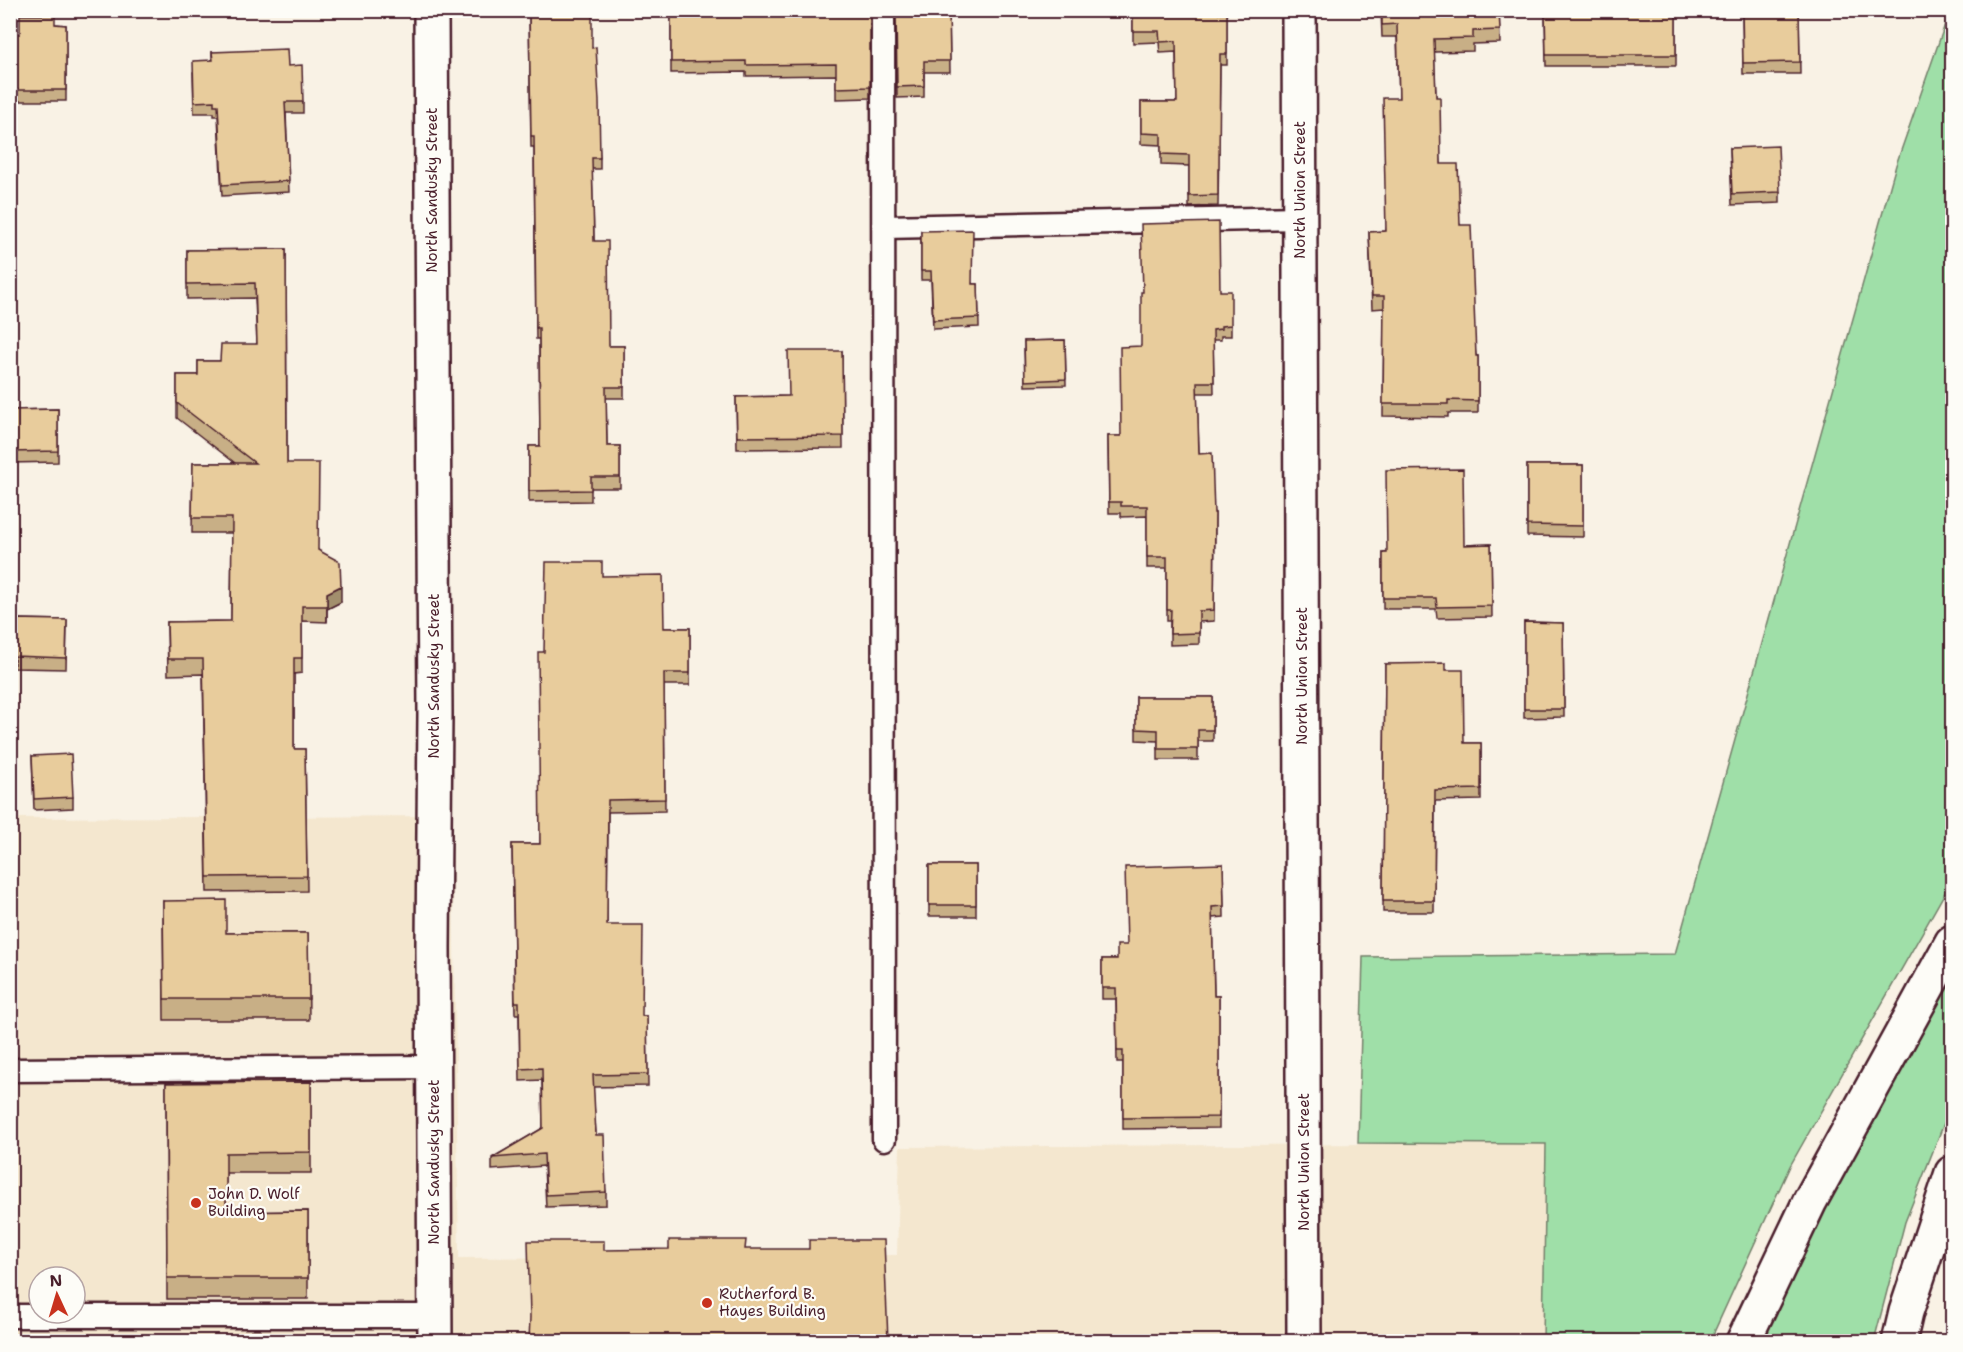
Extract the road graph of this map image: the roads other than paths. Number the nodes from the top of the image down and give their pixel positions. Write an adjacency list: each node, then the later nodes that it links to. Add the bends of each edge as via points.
1 (431, 10): 7 (main road, North Sandusky Street)
2 (883, 10): 5 (lane)
3 (1299, 10): 4 (main road, North Union Street)
4 (1300, 218): 5 (lane); 13 (main road, North Union Street)
5 (885, 226): 9 (lane)
6 (1953, 942): 14 (main road, via 1810,1201)
7 (434, 1067): 8 (lane); 12 (main road, North Sandusky Street)
8 (10, 1070)
9 (884, 1139)
10 (1953, 1173): 15 (main road)
11 (10, 1316): 12 (lane)
12 (435, 1329)
13 (1304, 1341)
14 (1743, 1341)
15 (1899, 1341)

